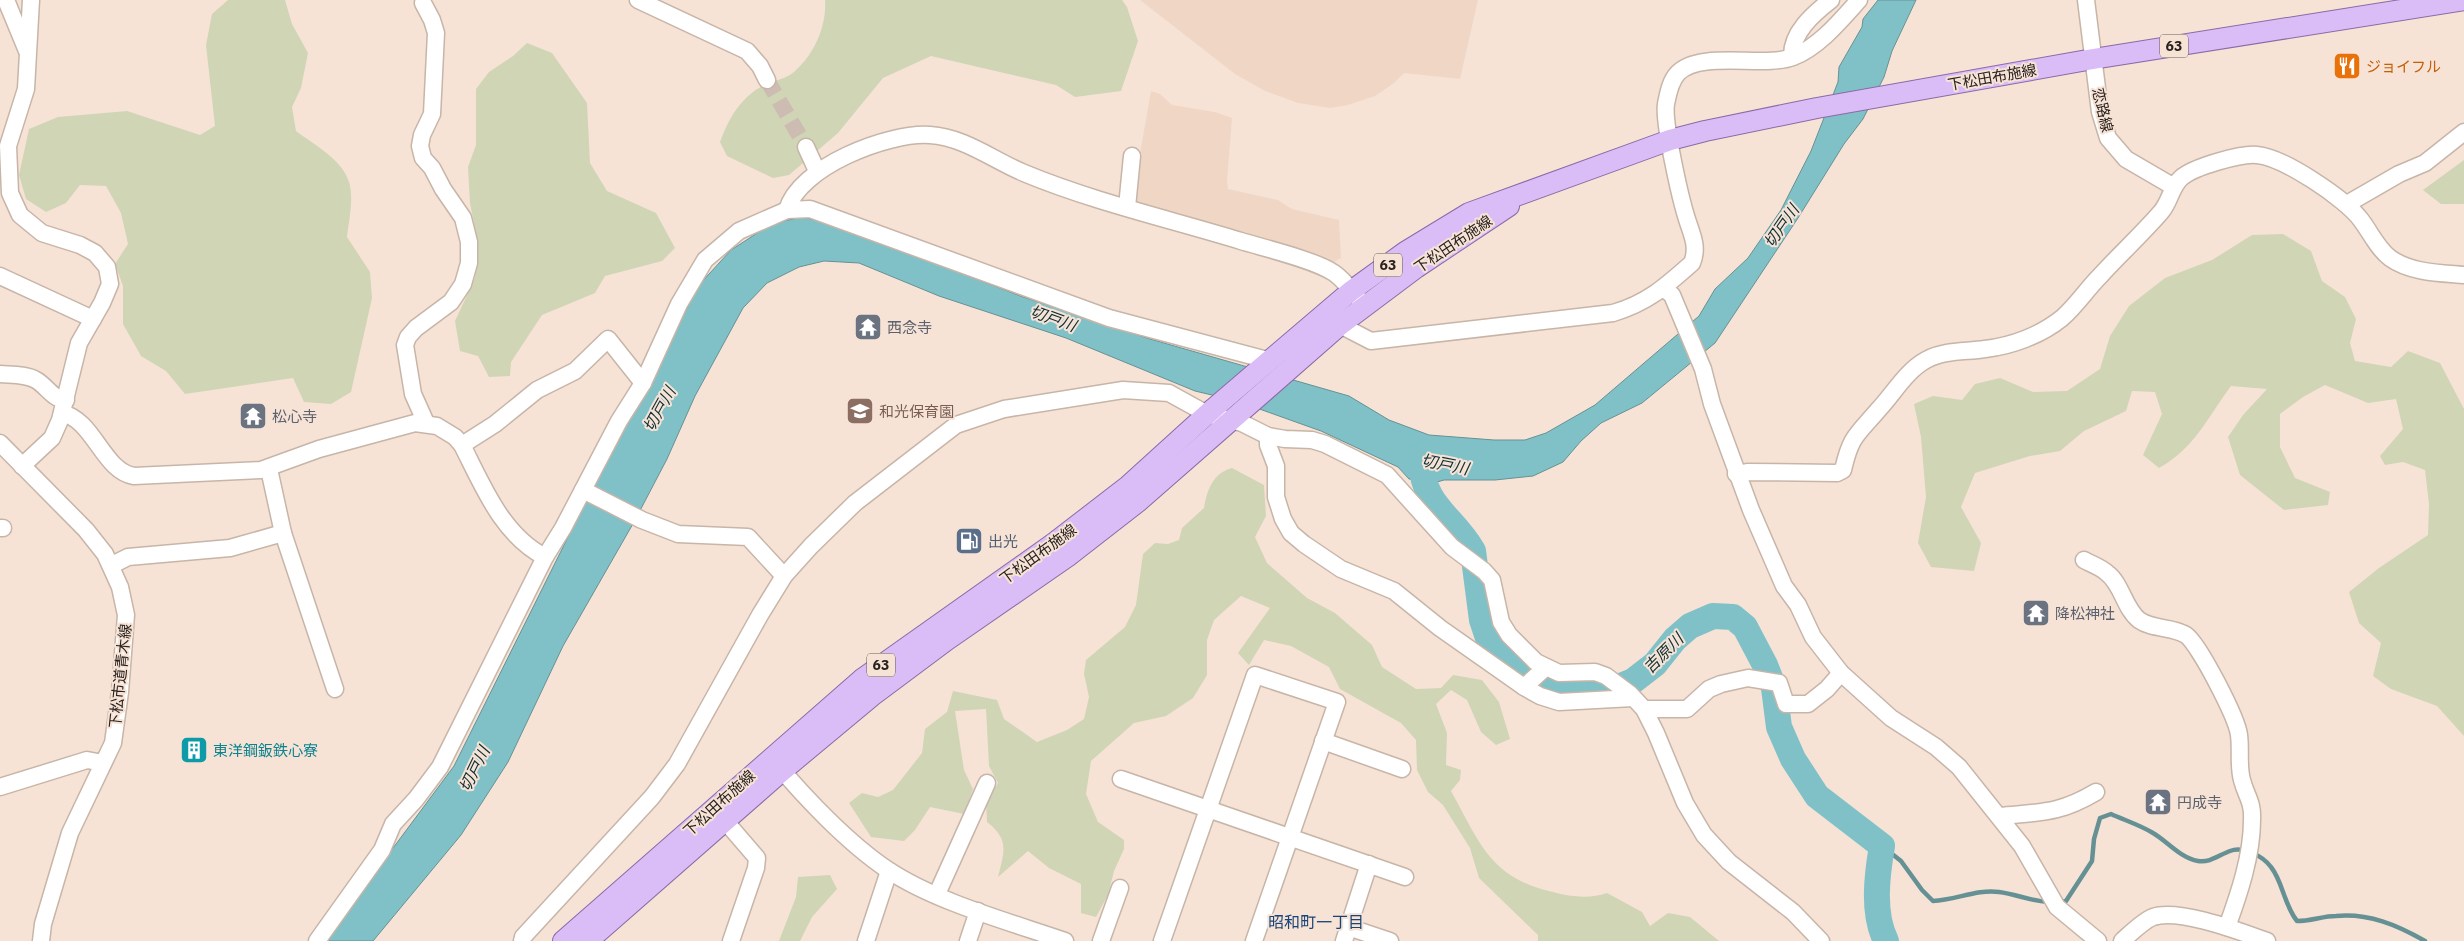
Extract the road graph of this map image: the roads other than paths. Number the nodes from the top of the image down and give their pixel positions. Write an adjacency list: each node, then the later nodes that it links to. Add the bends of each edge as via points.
1 (6, 0): 10 (street)
2 (31, 0): 10 (street)
3 (638, 0): 12 (street, via 747,51)
4 (1831, 0): 9 (street, via 1796,36)
5 (1859, 0): 9 (street, via 1809,48)
6 (2086, 0): 11 (street, 恋路線)
7 (2464, 0): 11 (main road, 下松田布施線 / 63)
8 (423, 4): 35 (street, via 436,33 432,114 420,146 423,158 463,218 469,242 469,264 451,302 416,328 405,345 413,394)
9 (1792, 57): 14 (street, via 1709,62 1690,66 1678,73 1669,88 1665,112)
10 (30, 58): 29 (street, via 26,89 8,146 10,193 20,215 42,233 80,245 95,253 107,267 110,284)
11 (2094, 59): 14 (main road, 下松田布施線 / 63, via 1817,108); 18 (street, 恋路線, via 2100,112 2108,138 2126,159)
12 (767, 80)
13 (2464, 132): 20 (street, via 2425,163)
14 (1670, 140): 19 (main road, 下松田布施線 / 63); 25 (street, via 1686,216 1695,240 1695,255 1692,264)
15 (806, 147): 17 (street)
16 (1132, 156): 21 (street)
17 (817, 170): 21 (street, via 864,149 902,137 929,134 950,138 1024,173); 22 (street, via 790,197)
18 (2174, 187): 20 (street, via 2191,172 2254,154 2282,163); 41 (street, via 2162,211 2063,317 2040,332 2008,345 1944,353 1926,360 1910,372 1857,432 1849,446 1843,470 1837,474)
19 (1529, 192): 26 (main road, 下松田布施線 / 63, via 1469,212); 27 (main road, 下松田布施線 / 63)
20 (2347, 204): 23 (street, via 2390,258 2404,266 2425,271)
21 (1126, 207): 26 (street, via 1316,265 1334,273)
22 (787, 210): 30 (street, via 810,209 1109,318); 32 (street, via 740,231 706,260 679,304)
23 (2464, 275)
24 (0, 276): 29 (street)
25 (1663, 288): 28 (street, via 1636,306 1613,314 1371,341); 41 (street, via 1672,295 1701,364)
26 (1351, 291): 27 (street); 28 (main road, 下松田布施線 / 63)
27 (1365, 306): 28 (main road, 下松田布施線 / 63)
28 (1334, 318): 30 (main road, 下松田布施線 / 63)
29 (93, 319): 33 (street, via 79,343)
30 (1273, 366): 34 (main road, 下松田布施線 / 63)
31 (0, 374): 33 (street, via 30,377)
32 (643, 383): 38 (street, via 608,339 575,371 537,390 495,424); 42 (street, via 619,421)
33 (64, 406): 39 (street, via 52,438); 40 (street, via 125,475)
34 (1222, 414): 36 (street); 47 (street, via 1169,393 1123,390 1004,410 956,425 855,503); 55 (main road, 下松田布施線 / 63, via 1054,543 862,679)
35 (426, 423): 38 (street, via 438,426); 40 (street, via 319,449)
36 (1268, 436): 48 (street, via 1326,444 1387,475 1452,547 1492,580 1501,622 1509,635); 50 (street, via 1276,466 1276,497 1291,533 1341,568 1394,591)
37 (0, 443): 39 (street, 下松市道青木線)
38 (462, 445): 44 (street, via 499,517 536,553)
39 (22, 466): 46 (street, 下松市道青木線, via 86,530)
40 (269, 468): 43 (street)
41 (1736, 474): 49 (street, via 1784,586 1822,650)
42 (585, 491): 44 (street); 47 (street, via 678,534 748,537)
43 (283, 532): 46 (street, via 230,548 128,557); 51 (street)
44 (545, 557): 74 (street, via 440,767 393,824 382,850)
45 (2084, 560): 71 (street, via 2108,573 2139,619 2186,635 2197,646 2236,719 2242,781 2251,800 2252,820 2248,852)
46 (112, 564): 54 (street, 下松市道青木線, via 126,614 126,630 116,726 113,743)
47 (784, 576): 75 (street, via 677,764 652,797)
48 (1545, 668): 50 (street); 52 (street, via 1558,673 1595,672 1606,676)
49 (1841, 673): 52 (street, via 1808,704 1786,704 1779,683 1748,678 1709,689 1687,709); 62 (street, via 1890,718 1936,747 1959,767)
50 (1524, 687): 52 (street, via 1559,702)
51 (335, 689)
52 (1636, 701): 86 (street, via 1656,733 1685,803 1704,835 1729,862 1794,912)
53 (1323, 741): 56 (street); 61 (street, via 1336,702 1255,675); 64 (street)
54 (103, 763): 59 (street, via 87,760); 73 (street, 下松市道青木線, via 70,833 47,906)
55 (777, 764): 63 (main road, 下松田布施線 / 63); 66 (street, via 842,832); 76 (main road, 下松田布施線 / 63)
56 (1402, 769)
57 (1121, 778): 61 (street)
58 (987, 783): 69 (street)
59 (0, 787)
60 (2096, 792): 62 (street, via 2054,811)
61 (1209, 809): 64 (street); 83 (street)
62 (2000, 816): 87 (street, via 2022,846 2054,902)
63 (726, 822): 77 (main road, 下松田布施線 / 63); 78 (street, via 757,858)
64 (1290, 837): 65 (street); 84 (street)
65 (1369, 864): 67 (street); 72 (street)
66 (889, 871): 69 (street); 79 (street)
67 (1405, 877)
68 (1120, 888): 82 (street)
69 (937, 894): 70 (street)
70 (978, 911): 80 (street); 81 (street)
71 (2227, 927): 88 (street, via 2165,915 2152,917); 89 (street)
72 (1346, 934): 85 (street)
73 (41, 941)
74 (317, 941)
75 (522, 941)
76 (563, 941)
77 (588, 941)
78 (731, 941)
79 (866, 941)
80 (968, 941)
81 (1065, 941)
82 (1101, 941)
83 (1162, 941)
84 (1254, 941)
85 (1390, 941)
86 (1821, 941)
87 (2098, 941)
88 (2122, 941)
89 (2267, 941)

